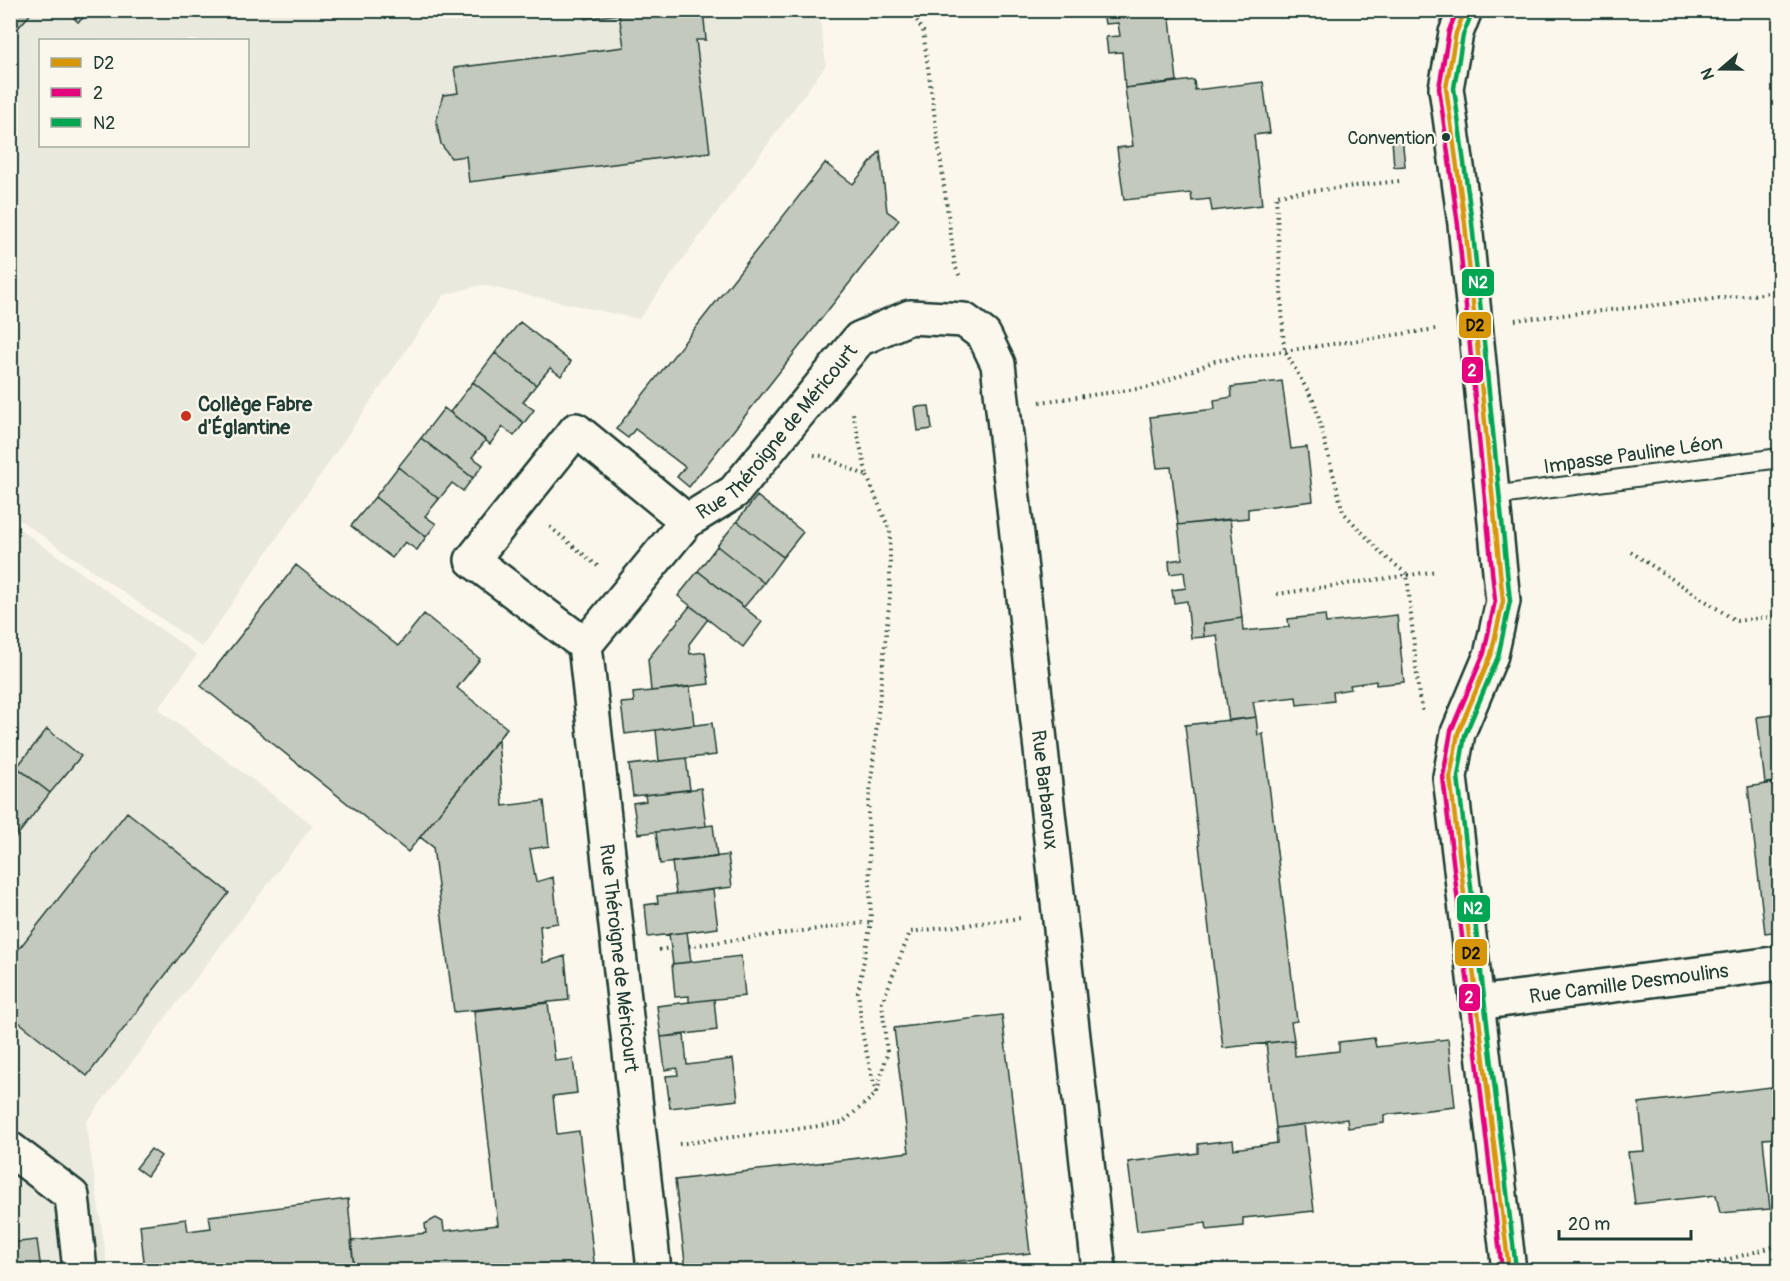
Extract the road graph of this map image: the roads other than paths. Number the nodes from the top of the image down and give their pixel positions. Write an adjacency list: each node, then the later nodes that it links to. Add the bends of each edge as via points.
1 (1465, 10): 4 (street, via 1456,33 1446,88)
2 (974, 328): 5 (street, Rue Théroigne de Méricourt, via 910,317 859,339 734,492); 12 (street, Rue Barbaroux, via 998,364)
3 (1779, 458): 4 (lane, Impasse Pauline Léon)
4 (1492, 496): 8 (street, via 1503,601 1491,655 1458,733 1450,777)
5 (687, 521): 6 (street, Rue Théroigne de Méricourt); 6 (street, Rue Théroigne de Méricourt, via 576,430 472,560)
6 (585, 645): 11 (street, Rue Théroigne de Méricourt)
7 (1779, 963): 8 (street, Rue Camille Desmoulins)
8 (1478, 1003): 13 (street)
9 (10, 1149): 10 (street, via 72,1196)
10 (80, 1270)
11 (654, 1270)
12 (1099, 1270)
13 (1509, 1270)

